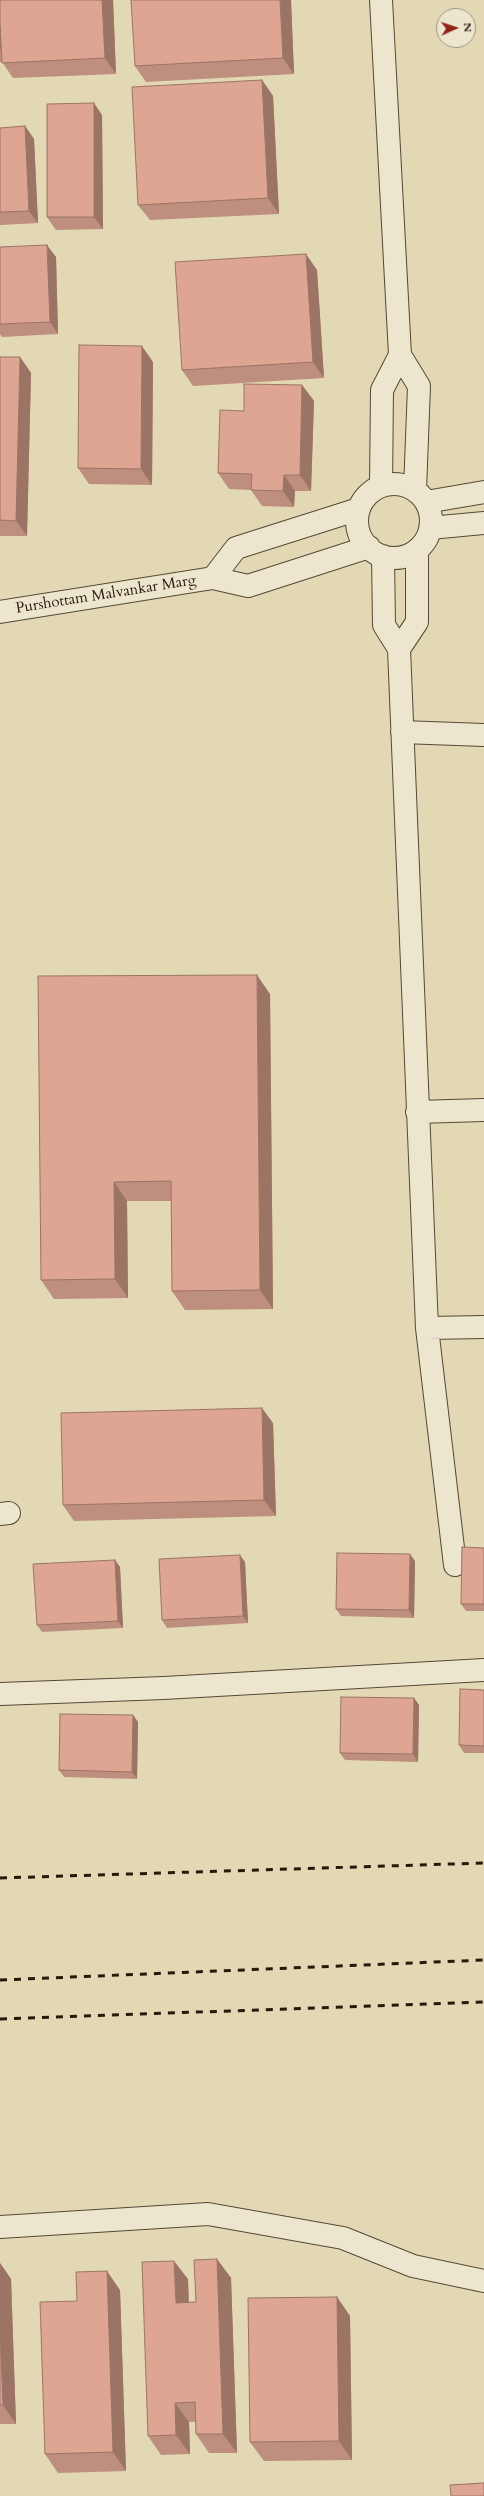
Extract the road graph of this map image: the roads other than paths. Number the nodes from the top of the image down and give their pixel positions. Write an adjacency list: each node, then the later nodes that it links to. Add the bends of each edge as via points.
1 (381, 0): 2 (street)
2 (400, 354): 3 (street, via 382,390); 5 (street, via 419,386)
3 (381, 486): 5 (street, via 393,484); 6 (street, via 364,500)
4 (484, 492): 5 (street)
5 (420, 496): 8 (street, via 431,519)
6 (359, 509): 10 (street, via 358,530); 11 (street, via 236,548)
7 (484, 523): 8 (street)
8 (430, 528): 9 (street, via 423,544)
9 (417, 550): 10 (street, via 401,557); 13 (street, via 417,622)
10 (376, 552): 11 (street, via 248,586); 13 (street, via 384,625)
11 (213, 578): 12 (street, Purshottam Malvankar Marg)
12 (0, 612)
13 (399, 648): 14 (street)
14 (402, 732): 15 (street); 17 (street)
15 (484, 735)
16 (484, 1110): 17 (street)
17 (417, 1112): 19 (street)
18 (484, 1327): 19 (street)
19 (427, 1328): 20 (street)
20 (455, 1565)
21 (484, 1670): 22 (street, via 164,1688)
22 (0, 1694)
23 (0, 2227): 24 (street, via 208,2214 343,2238 413,2266)
24 (484, 2282)

